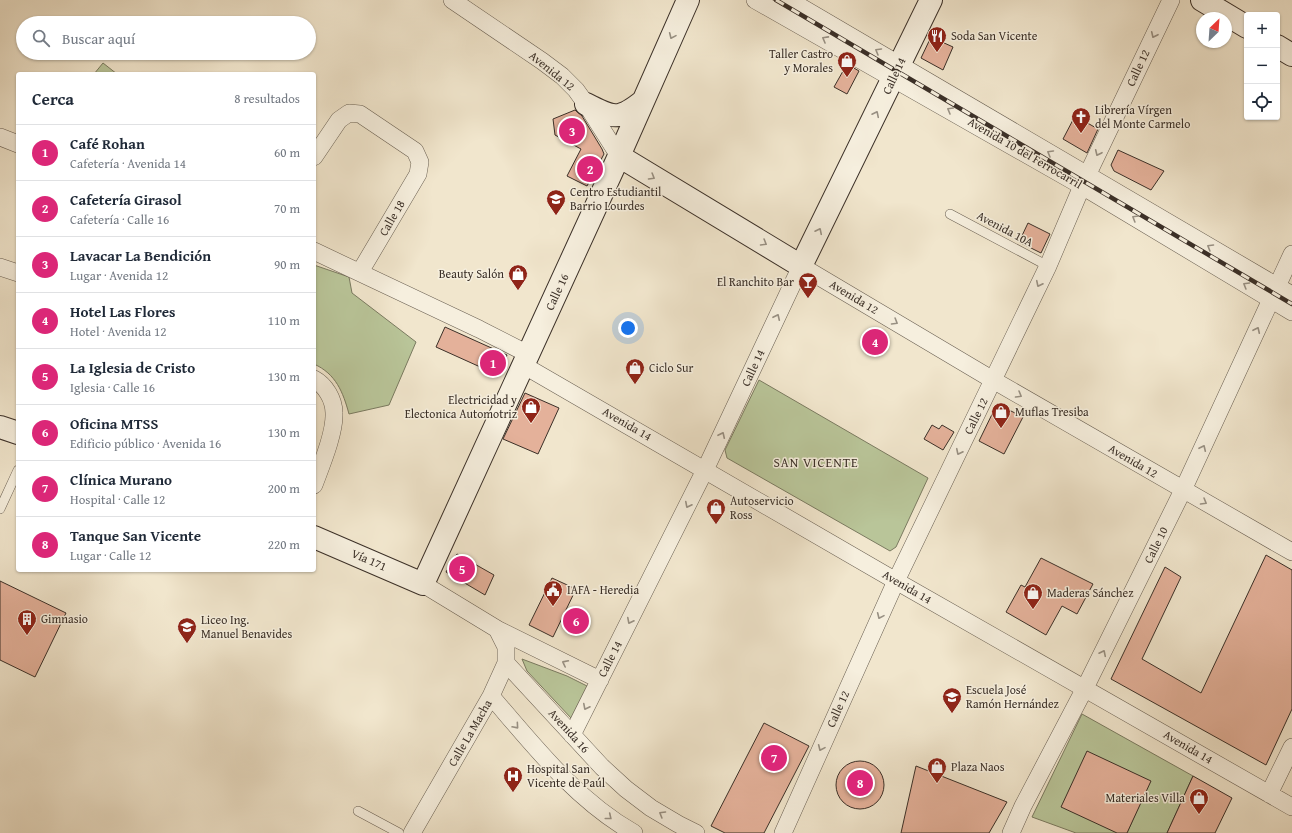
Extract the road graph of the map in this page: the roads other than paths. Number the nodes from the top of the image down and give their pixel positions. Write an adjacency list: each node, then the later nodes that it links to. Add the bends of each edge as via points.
1 (452, 0): 13 (street, Avenida 12, via 562,76)
2 (688, 0): 12 (main road, Calle 16, one-way to 12)
3 (755, 0): 11 (street, Avenida 10 del Ferrocarril, one-way to 3)
4 (789, 0): 11 (street, Avenida 10 del Ferrocarril, one-way to 4)
5 (931, 0): 11 (main road, Calle 14)
6 (1171, 0): 18 (street, Calle 12, one-way to 18)
7 (1202, 0): 8 (main road)
8 (1244, 26)
9 (1280, 48): 10 (main road)
10 (1292, 55)
11 (897, 71): 18 (street, Avenida 10 del Ferrocarril, one-way to 11); 22 (main road, Calle 14, one-way to 11)
12 (643, 102): 13 (main road, via 621,116 612,116); 17 (main road, Calle 16)
13 (586, 104): 17 (street, Avenida 12)
14 (0, 137): 15 (street)
15 (16, 143)
16 (316, 154): 26 (street, Calle 18, via 339,120 348,113 360,114 415,151 420,162 418,174)
17 (619, 156): 22 (main road, Avenida 12, one-way to 22); 30 (main road, Calle 16)
18 (1085, 180): 23 (street, Calle 12); 27 (street, Avenida 10 del Ferrocarril, one-way to 18)
19 (950, 214): 23 (lane, Avenida 10A)
20 (316, 252): 26 (street, Avenida 14)
21 (1292, 254): 27 (street, Calle 10)
22 (801, 266): 32 (street, Avenida 12, one-way to 32); 35 (street, Calle 14, one-way to 22)
23 (1048, 266): 32 (street, Calle 12, one-way to 32)
24 (0, 267): 25 (street)
25 (16, 272)
26 (360, 272): 30 (street, Avenida 14, via 479,329)
27 (1274, 293): 28 (street, Avenida 10 del Ferrocarril); 29 (street, Avenida 10 del Ferrocarril); 38 (street, Calle 10, one-way to 27)
28 (1292, 295)
29 (1292, 312)
30 (526, 359): 35 (street, Avenida 14); 43 (main road, Calle 16)
31 (316, 380): 37 (street, via 330,396 334,412 332,430)
32 (993, 380): 38 (street, Avenida 12, one-way to 38); 42 (street, Calle 12, one-way to 42)
33 (0, 427): 34 (main road)
34 (16, 432)
35 (705, 470): 42 (street, Avenida 14); 46 (street, Calle 14, one-way to 46)
36 (16, 474): 39 (lane)
37 (316, 479)
38 (1184, 490): 41 (street, Avenida 12, one-way to 41); 47 (street, Calle 10, one-way to 38)
39 (0, 509)
40 (316, 538): 43 (main road, Vía 171)
41 (1292, 552)
42 (896, 581): 47 (street, Avenida 14); 59 (street, Calle 12, one-way to 59)
43 (423, 584): 44 (street)
44 (497, 629): 45 (street, via 506,648); 46 (street, one-way to 44)
45 (506, 663): 48 (street, Calle La Macha); 49 (street, Avenida 16)
46 (600, 680): 49 (street, Calle 14, one-way to 49)
47 (1085, 688): 51 (street, Avenida 14); 54 (street, Calle 10, via 1023,806)
48 (491, 696): 56 (street, Calle La Macha); 57 (street, one-way to 57, via 553,768 585,798)
49 (572, 735): 58 (street, Avenida 16, one-way to 49, via 651,808 626,789 602,768)
50 (1292, 746): 51 (street)
51 (1269, 794): 52 (street, Avenida 14)
52 (1292, 807)
53 (358, 811): 55 (lane)
54 (1014, 832)
55 (399, 833)
56 (412, 833)
57 (634, 833)
58 (696, 833)
59 (783, 833)

